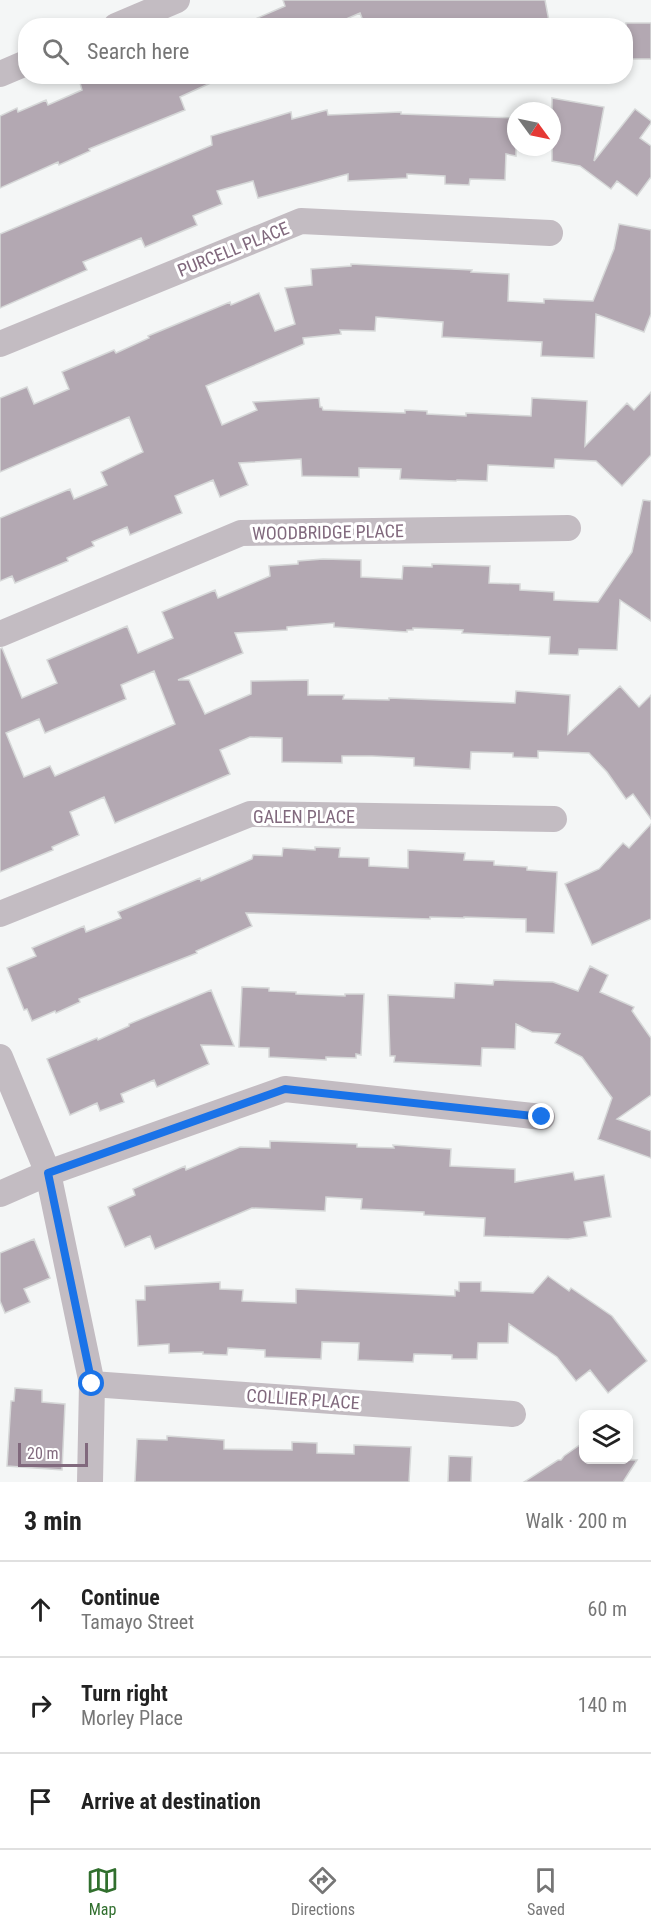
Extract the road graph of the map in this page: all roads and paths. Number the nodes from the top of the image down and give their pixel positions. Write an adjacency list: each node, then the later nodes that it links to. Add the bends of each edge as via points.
1 (177, 0): 2 (street)
2 (135, 18)
3 (18, 66): 4 (street)
4 (0, 74)
5 (550, 233): 6 (street, PURCELL PLACE, via 301,221)
6 (0, 344)
7 (568, 528): 8 (street, WOODBRIDGE PLACE, via 241,533)
8 (0, 634)
9 (554, 819): 10 (street, GALEN PLACE, via 250,814)
10 (0, 914)
11 (0, 1057): 13 (street)
12 (542, 1117): 13 (street, via 285,1089)
13 (48, 1173): 14 (street); 15 (street)
14 (0, 1194)
15 (92, 1384): 16 (street, COLLIER PLACE); 17 (street)
16 (513, 1414)
17 (90, 1482)

